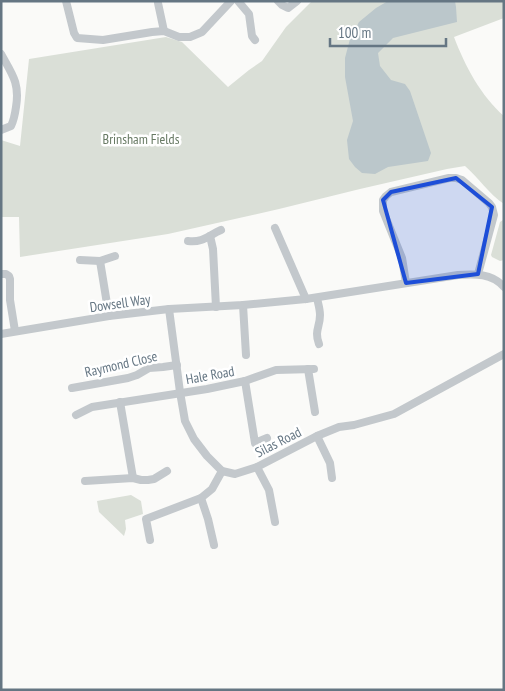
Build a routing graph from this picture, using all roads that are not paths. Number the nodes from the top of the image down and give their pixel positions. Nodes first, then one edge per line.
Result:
1 (66, 1) edge
2 (231, 1) edge
3 (238, 1) edge
4 (278, 1) edge
5 (297, 1) edge
6 (158, 3) dead end
7 (164, 31) junction
8 (255, 40) dead end
9 (1, 54) edge
10 (1, 130) edge
11 (275, 228) dead end
12 (221, 230) dead end
13 (210, 236) junction
14 (188, 241) dead end
15 (115, 256) dead end
16 (80, 260) dead end
17 (100, 261) junction
18 (1, 274) edge
19 (478, 274) junction
20 (503, 282) edge
21 (406, 283) junction
22 (316, 298) junction
23 (306, 299) junction
24 (243, 305) junction
25 (216, 307) junction
26 (169, 309) junction
27 (108, 316) junction
28 (15, 332) junction
29 (1, 334) edge
30 (319, 344) dead end
31 (504, 354) edge
32 (246, 355) dead end
33 (176, 365) junction
34 (245, 381) junction
35 (72, 388) dead end
36 (180, 392) junction
37 (120, 402) junction
38 (315, 412) dead end
39 (76, 415) dead end
40 (317, 436) junction
41 (267, 438) dead end
42 (256, 467) junction
43 (167, 471) dead end
44 (222, 471) junction
45 (133, 478) junction
46 (332, 478) dead end
47 (85, 481) dead end
48 (201, 498) junction
49 (276, 522) dead end
50 (150, 540) dead end
51 (214, 545) dead end

1 - 7 street
2 - 7 street
3 - 8 street
4 - 5 street
6 - 7 street
9 - 10 street
11 - 23 street
12 - 13 street
13 - 14 street
13 - 25 street
15 - 17 street
16 - 17 street
17 - 27 street
18 - 28 street
19 - 20 street, Dowsell Way
19 - 21 street, Dowsell Way
19 - 21 street
21 - 22 street, Dowsell Way
22 - 23 street, Dowsell Way
22 - 30 street
23 - 24 street, Dowsell Way
24 - 25 street, Dowsell Way
24 - 32 street
25 - 26 street, Dowsell Way
26 - 27 street, Dowsell Way
26 - 33 street
27 - 28 street, Dowsell Way
28 - 29 street, Dowsell Way
31 - 40 street, Silas Road
33 - 35 street, Raymond Close
33 - 36 street
34 - 36 street, Hale Road
34 - 38 street, Hale Road
34 - 41 street, Hale Road
36 - 37 street, Hale Road
36 - 44 street
37 - 39 street, Hale Road
37 - 45 street
40 - 42 street, Silas Road
40 - 46 street
42 - 44 street, Silas Road
42 - 49 street
43 - 45 street
44 - 48 street
45 - 47 street
48 - 50 street
48 - 51 street

